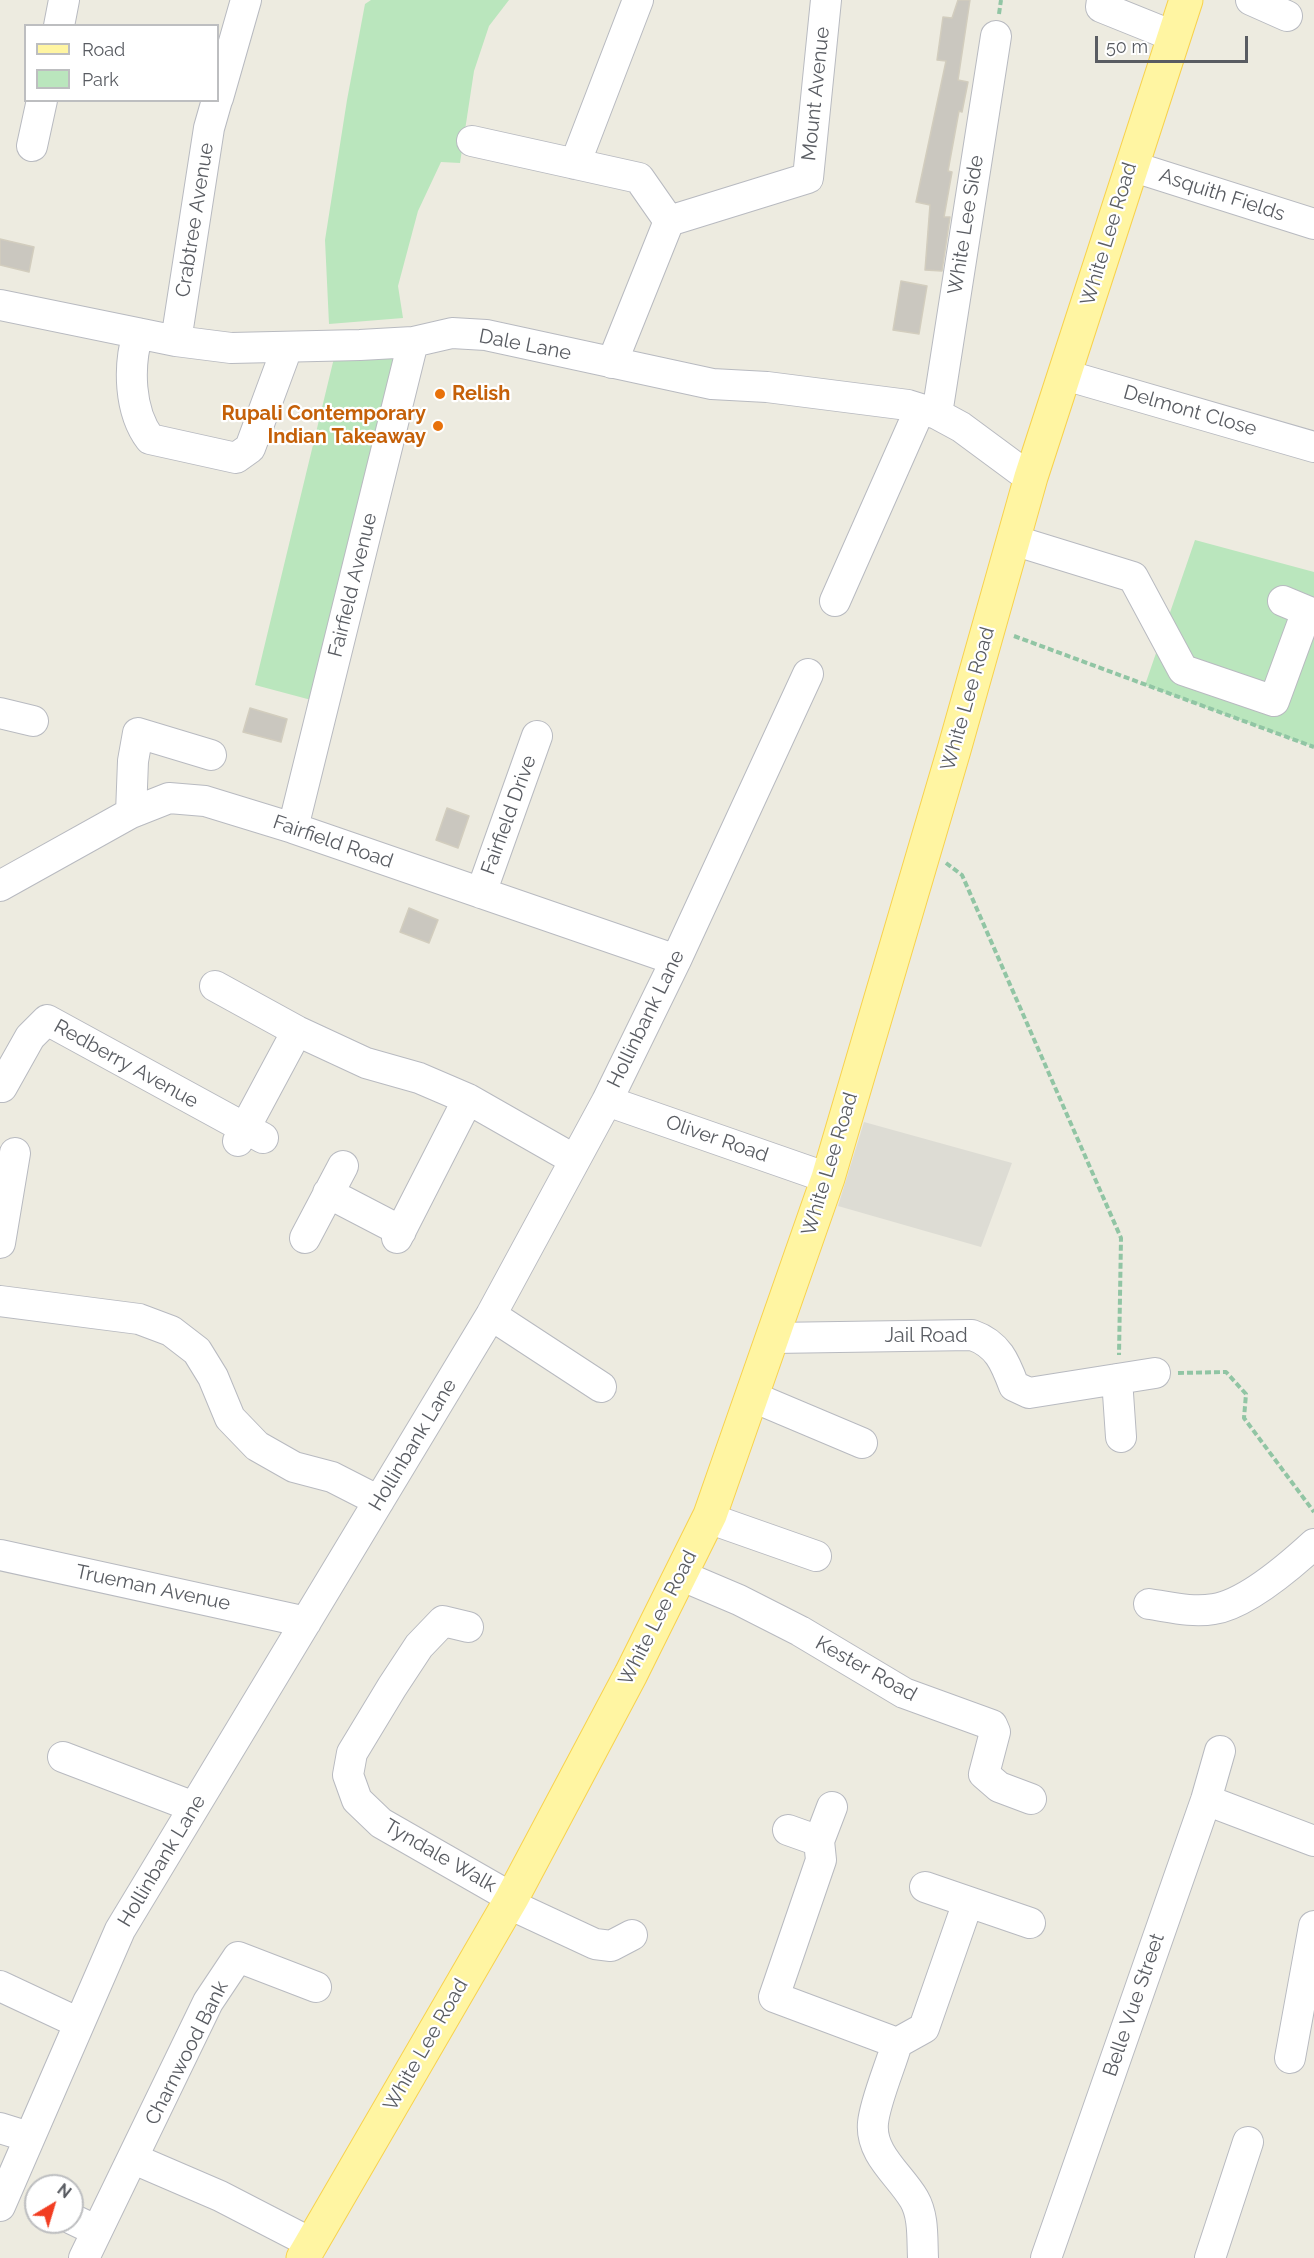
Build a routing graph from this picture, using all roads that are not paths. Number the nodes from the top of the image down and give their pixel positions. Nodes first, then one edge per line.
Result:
1 (64, 0) edge
2 (246, 0) edge
3 (638, 0) edge
4 (826, 0) edge
5 (1102, 0) edge
6 (1186, 0) edge
7 (1251, 0) edge
8 (1287, 16) dead end
9 (59, 24) edge
10 (996, 36) dead end
11 (1173, 36) junction
12 (219, 92) edge
13 (42, 102) edge
14 (216, 102) edge
15 (472, 141) dead end
16 (32, 146) dead end
17 (575, 164) junction
18 (1131, 166) junction
19 (669, 221) junction
20 (1314, 225) edge
21 (0, 305) edge
22 (138, 333) junction
23 (176, 341) junction
24 (413, 342) junction
25 (287, 348) junction
26 (612, 363) junction
27 (1065, 375) junction
28 (929, 412) junction
29 (1314, 447) edge
30 (1030, 478) junction
31 (1013, 540) junction
32 (836, 601) dead end
33 (1283, 601) dead end
34 (808, 674) dead end
35 (0, 714) edge
36 (33, 721) dead end
37 (537, 736) dead end
38 (211, 755) dead end
39 (131, 813) junction
40 (293, 828) junction
41 (0, 886) edge
42 (481, 893) junction
43 (675, 960) junction
44 (216, 986) dead end
45 (297, 1031) junction
46 (2, 1087) dead end
47 (468, 1099) junction
48 (607, 1101) junction
49 (15, 1153) dead end
50 (575, 1160) junction
51 (342, 1166) dead end
52 (828, 1178) junction
53 (328, 1193) junction
54 (305, 1238) dead end
55 (0, 1243) edge
56 (0, 1302) edge
57 (491, 1315) junction
58 (773, 1338) junction
59 (1118, 1371) junction
60 (1155, 1373) road end
61 (601, 1387) dead end
62 (753, 1397) junction
63 (1121, 1437) dead end
64 (862, 1443) dead end
65 (379, 1501) junction
66 (708, 1518) junction
67 (1314, 1544) edge
68 (0, 1555) edge
69 (816, 1556) dead end
70 (680, 1575) junction
71 (1149, 1604) dead end
72 (306, 1622) junction
73 (468, 1627) dead end
74 (1220, 1751) dead end
75 (63, 1757) dead end
76 (1030, 1799) dead end
77 (1206, 1800) junction
78 (194, 1807) junction
79 (832, 1807) dead end
80 (788, 1830) dead end
81 (819, 1841) junction
82 (1314, 1841) edge
83 (925, 1887) dead end
84 (510, 1901) junction
85 (968, 1902) junction
86 (1030, 1923) dead end
87 (1314, 1926) edge
88 (632, 1935) dead end
89 (0, 1986) edge
90 (316, 1987) dead end
91 (79, 2023) junction
92 (897, 2043) junction
93 (1290, 2058) dead end
94 (0, 2128) edge
95 (28, 2137) junction
96 (1248, 2142) dead end
97 (134, 2159) junction
98 (0, 2206) edge
99 (85, 2225) edge
100 (307, 2251) edge
101 (84, 2258) edge
102 (923, 2258) edge
103 (1046, 2258) edge
104 (1210, 2258) edge

1 - 9 street
2 - 12 street, Crabtree Avenue
3 - 17 street
4 - 19 street, Mount Avenue
5 - 11 street
6 - 11 main road, White Lee Road
7 - 8 street
10 - 28 street, White Lee Side
11 - 18 main road, White Lee Road
13 - 16 street
14 - 23 street, Crabtree Avenue
15 - 17 street
17 - 19 street
18 - 20 street, Asquith Fields
18 - 27 main road, White Lee Road
19 - 26 street
21 - 22 street, Dale Lane
22 - 23 street, Dale Lane
22 - 25 street
23 - 25 street, Dale Lane
24 - 25 street, Dale Lane
24 - 26 street, Dale Lane
24 - 40 street, Fairfield Avenue
26 - 28 street, Dale Lane
27 - 29 street, Delmont Close
27 - 30 main road, White Lee Road
28 - 30 street, Dale Lane
28 - 32 street, White Lee Side
30 - 31 main road, White Lee Road
31 - 33 street
31 - 52 main road, White Lee Road
34 - 43 street, Hollinbank Lane
35 - 36 street
37 - 42 street, Fairfield Drive
38 - 39 street
39 - 40 street, Fairfield Road
39 - 41 street, Fairfield Road
40 - 42 street, Fairfield Road
42 - 43 street, Fairfield Road
43 - 48 street, Hollinbank Lane
44 - 45 street
45 - 46 street, Redberry Avenue
45 - 47 street
47 - 50 street
47 - 53 street
48 - 50 street, Hollinbank Lane
48 - 52 street, Oliver Road
49 - 55 street
50 - 57 street, Hollinbank Lane
51 - 53 street
52 - 58 main road, White Lee Road
53 - 54 street
56 - 65 street
57 - 61 street
57 - 65 street, Hollinbank Lane
58 - 59 street, Jail Road
58 - 62 main road, White Lee Road
59 - 60 street, Jail Road
59 - 63 street
62 - 64 street
62 - 66 main road, White Lee Road
65 - 72 street, Hollinbank Lane
66 - 69 street
66 - 70 main road, White Lee Road
67 - 71 street
68 - 72 street, Trueman Avenue
70 - 76 street, Kester Road
70 - 84 main road, White Lee Road
72 - 78 street, Hollinbank Lane
73 - 84 street, Tyndale Walk
74 - 77 street, Belle Vue Street
75 - 78 street
77 - 82 street
77 - 103 street, Belle Vue Street
78 - 91 street, Hollinbank Lane
79 - 81 street
80 - 81 street
81 - 92 street
83 - 85 street
84 - 88 street, Tyndale Walk
84 - 100 main road, White Lee Road
85 - 86 street
85 - 92 street
87 - 93 street
89 - 91 street
90 - 97 street, Charnwood Bank
91 - 95 street, Hollinbank Lane
92 - 102 street
94 - 95 street
95 - 98 street, Hollinbank Lane
96 - 104 street
97 - 99 street, Charnwood Bank
97 - 100 street
99 - 101 street, Charnwood Bank

